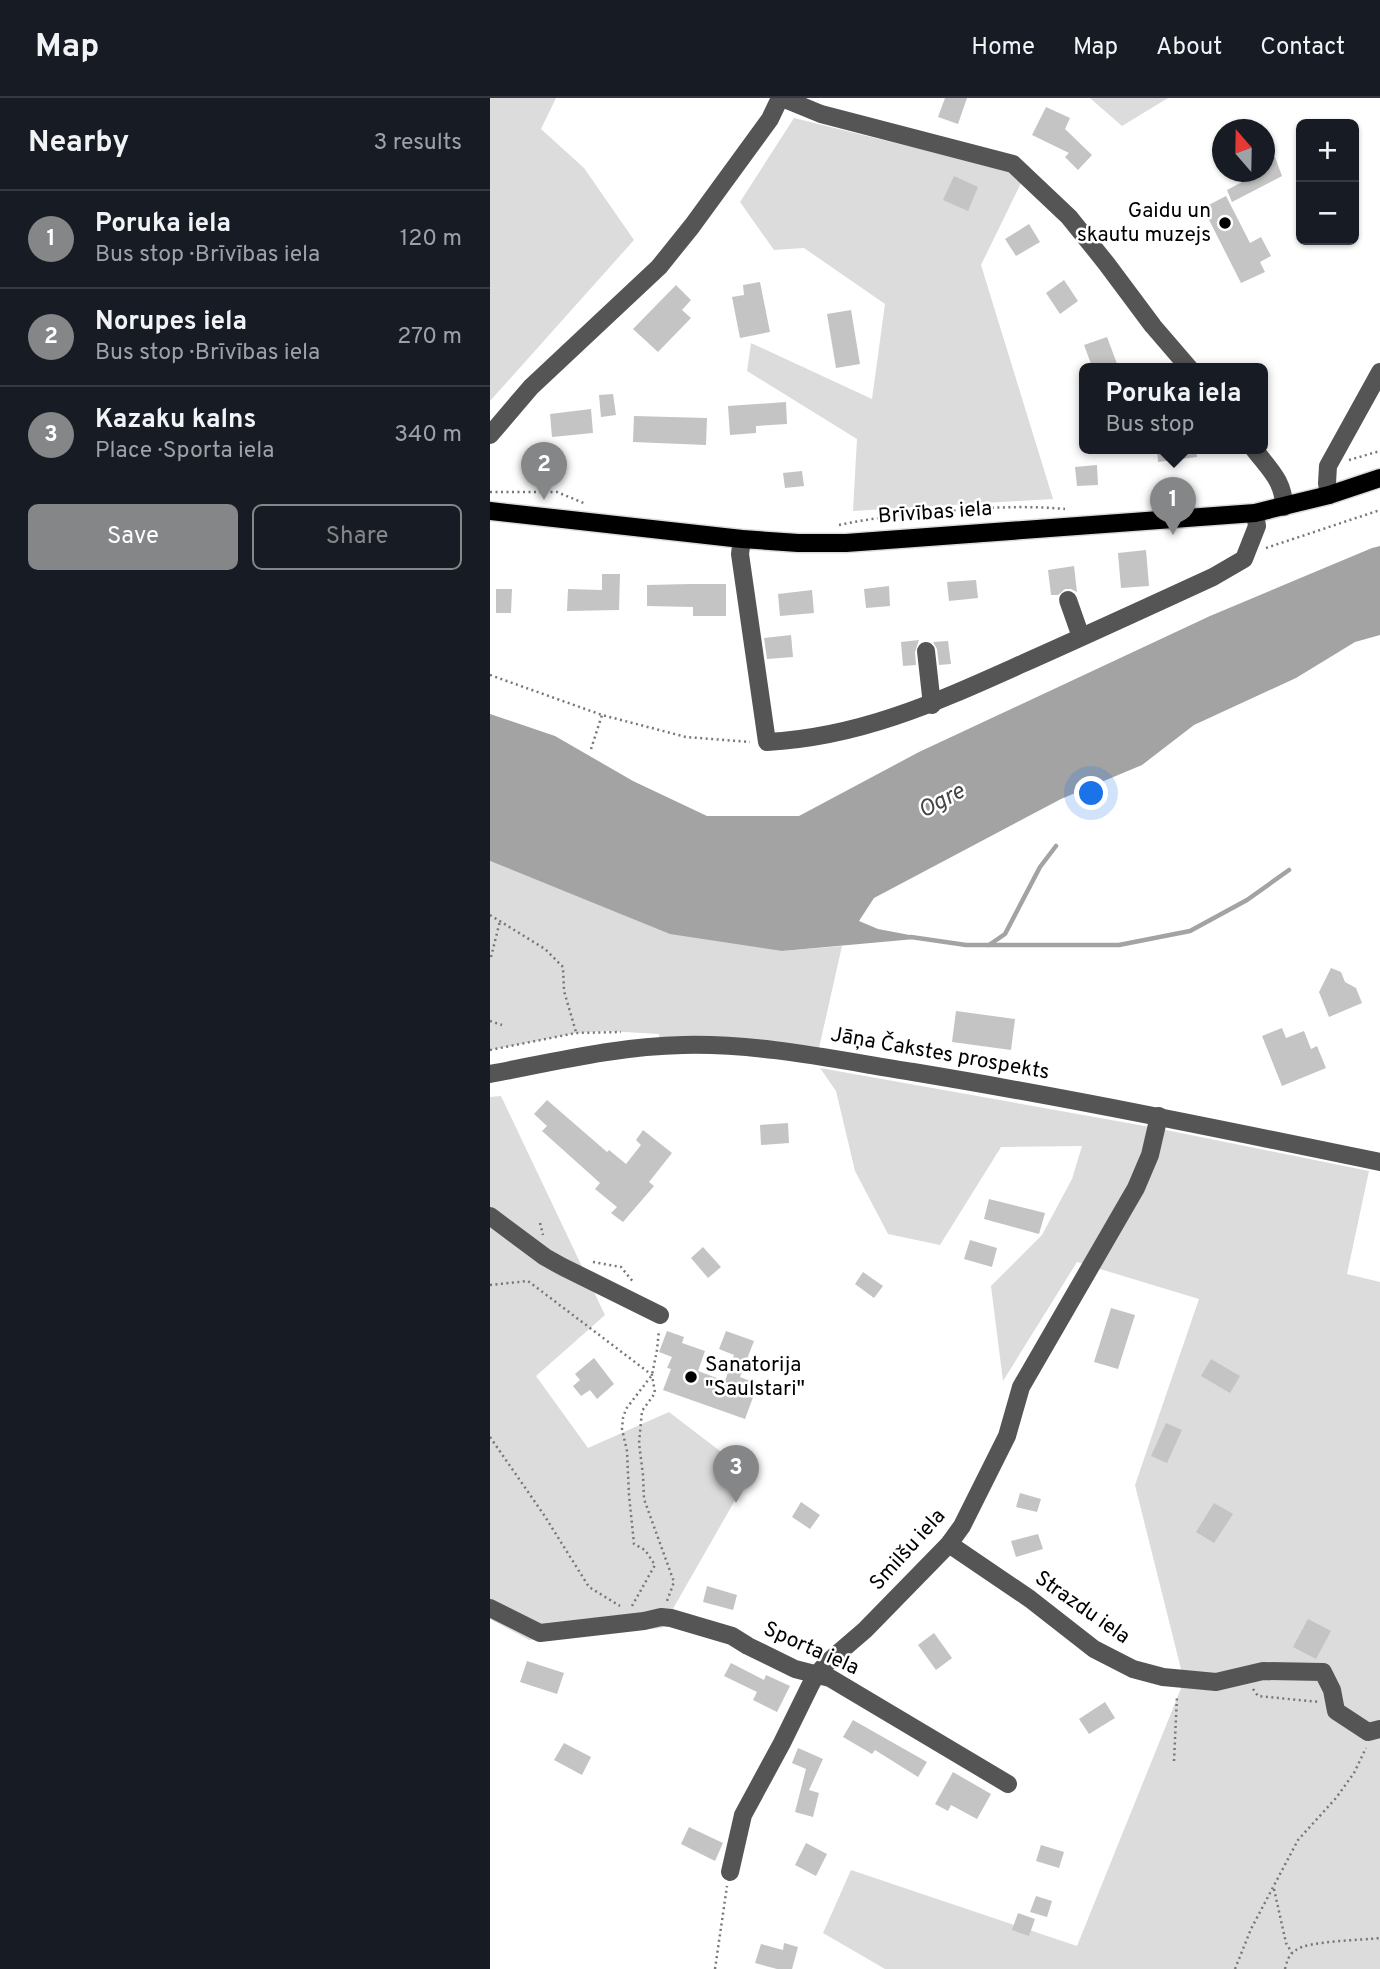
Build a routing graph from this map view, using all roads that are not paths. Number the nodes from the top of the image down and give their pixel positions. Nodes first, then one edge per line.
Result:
1 (781, 98) edge
2 (1185, 363) edge
3 (1380, 372) edge
4 (490, 435) edge
5 (1258, 454) edge
6 (1380, 478) edge
7 (1329, 495) junction
8 (1284, 507) junction
9 (490, 512) edge
10 (1255, 513) junction
11 (742, 539) junction
12 (1068, 600) dead end
13 (1081, 637) junction
14 (926, 651) dead end
15 (932, 705) junction
16 (490, 1074) edge
17 (1159, 1116) junction
18 (1380, 1162) edge
19 (490, 1216) edge
20 (660, 1315) road end
21 (949, 1544) junction
22 (490, 1608) edge
23 (816, 1675) junction
24 (1374, 1730) edge
25 (1007, 1784) dead end
26 (730, 1872) road end

1 - 2 street
1 - 4 street
3 - 7 street
5 - 8 street
6 - 7 main road, Brīvības iela
7 - 8 main road, Brīvības iela
8 - 10 main road, Brīvības iela
9 - 11 main road, Brīvības iela
10 - 11 main road, Brīvības iela
10 - 13 street
11 - 15 street
12 - 13 street
13 - 15 street
14 - 15 street
16 - 17 street, Jāņa Čakstes prospekts
17 - 18 street, Jāņa Čakstes prospekts
17 - 21 street, Smilšu iela
19 - 20 street
21 - 23 street, Smilšu iela
21 - 24 street, Strazdu iela
22 - 23 street, Sporta iela
23 - 25 street, Sporta iela
23 - 26 street, Smilšu iela

